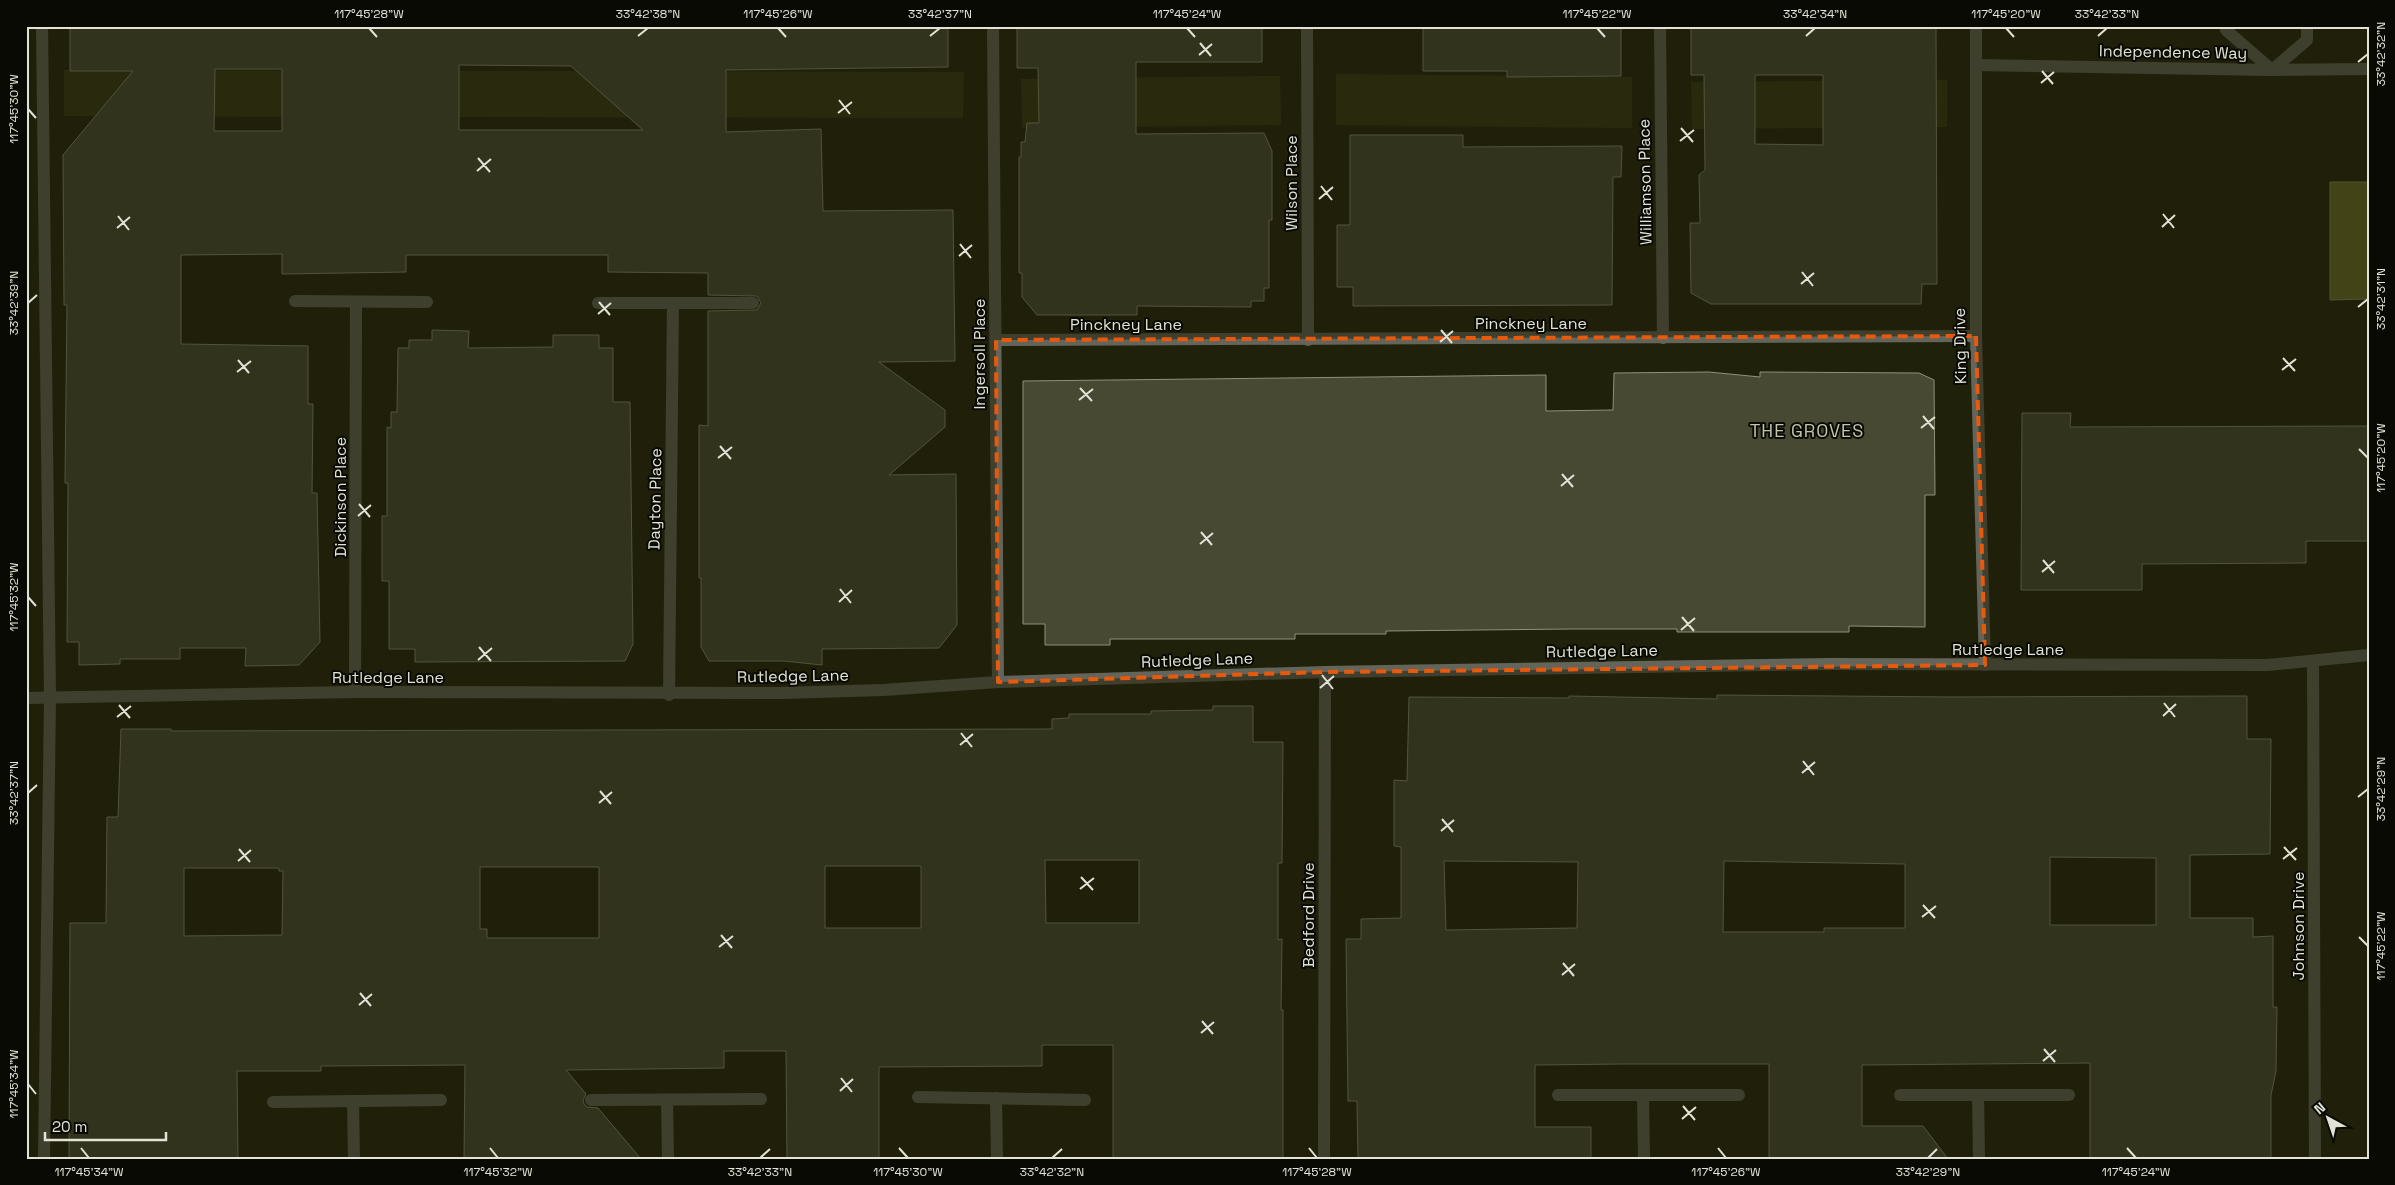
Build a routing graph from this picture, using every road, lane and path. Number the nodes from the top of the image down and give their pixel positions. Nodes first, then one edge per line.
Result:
1 (42, 26) edge
2 (993, 26) edge
3 (1307, 26) edge
4 (1660, 26) edge
5 (1976, 26) edge
6 (2226, 26) edge
7 (2307, 26) edge
8 (1976, 65) junction
9 (2369, 69) edge
10 (2272, 70) junction
11 (295, 301) dead end
12 (427, 302) dead end
13 (356, 303) junction
14 (598, 303) dead end
15 (673, 303) junction
16 (753, 303) dead end
17 (1976, 336) junction
18 (1663, 338) junction
19 (996, 340) junction
20 (1308, 340) junction
21 (2369, 655) edge
22 (2313, 662) junction
23 (1985, 665) junction
24 (1325, 672) junction
25 (998, 682) junction
26 (355, 692) junction
27 (669, 694) junction
28 (26, 698) edge
29 (50, 698) junction
30 (1558, 1095) dead end
31 (1739, 1095) dead end
32 (1900, 1095) dead end
33 (1978, 1095) junction
34 (2068, 1095) dead end
35 (1643, 1096) junction
36 (918, 1097) dead end
37 (996, 1098) junction
38 (761, 1099) dead end
39 (440, 1100) dead end
40 (591, 1100) dead end
41 (667, 1100) junction
42 (1085, 1100) dead end
43 (353, 1101) junction
44 (273, 1102) dead end
45 (44, 1159) edge
46 (354, 1159) edge
47 (668, 1159) edge
48 (996, 1159) edge
49 (1324, 1159) edge
50 (1644, 1159) edge
51 (1979, 1159) edge
52 (2316, 1159) edge

1 - 29 street
2 - 19 street, Ingersoll Place
3 - 20 street, Wilson Place
4 - 18 street, Williamson Place
5 - 8 street, King Drive
6 - 10 street
7 - 10 street
8 - 10 street, Independence Way
8 - 17 street, King Drive
9 - 10 street, Independence Way
11 - 13 street
12 - 13 street
13 - 26 street, Dickinson Place
14 - 15 street
15 - 16 street
15 - 27 street, Dayton Place
17 - 18 street, Pinckney Lane
17 - 23 street, King Drive
18 - 20 street, Pinckney Lane
19 - 20 street, Pinckney Lane
19 - 25 street, Ingersoll Place
21 - 22 street, Rutledge Lane
22 - 23 street, Rutledge Lane
22 - 52 street, Johnson Drive
23 - 24 street, Rutledge Lane
24 - 25 street, Rutledge Lane
24 - 49 street, Bedford Drive
25 - 27 street, Rutledge Lane
26 - 27 street, Rutledge Lane
26 - 29 street, Rutledge Lane
28 - 29 street, Rutledge Lane
29 - 45 street
30 - 35 street
31 - 35 street
32 - 33 street
33 - 34 street
33 - 51 street
35 - 50 street
36 - 37 street
37 - 42 street
37 - 48 street
38 - 41 street
39 - 43 street
40 - 41 street
41 - 47 street
43 - 44 street
43 - 46 street

